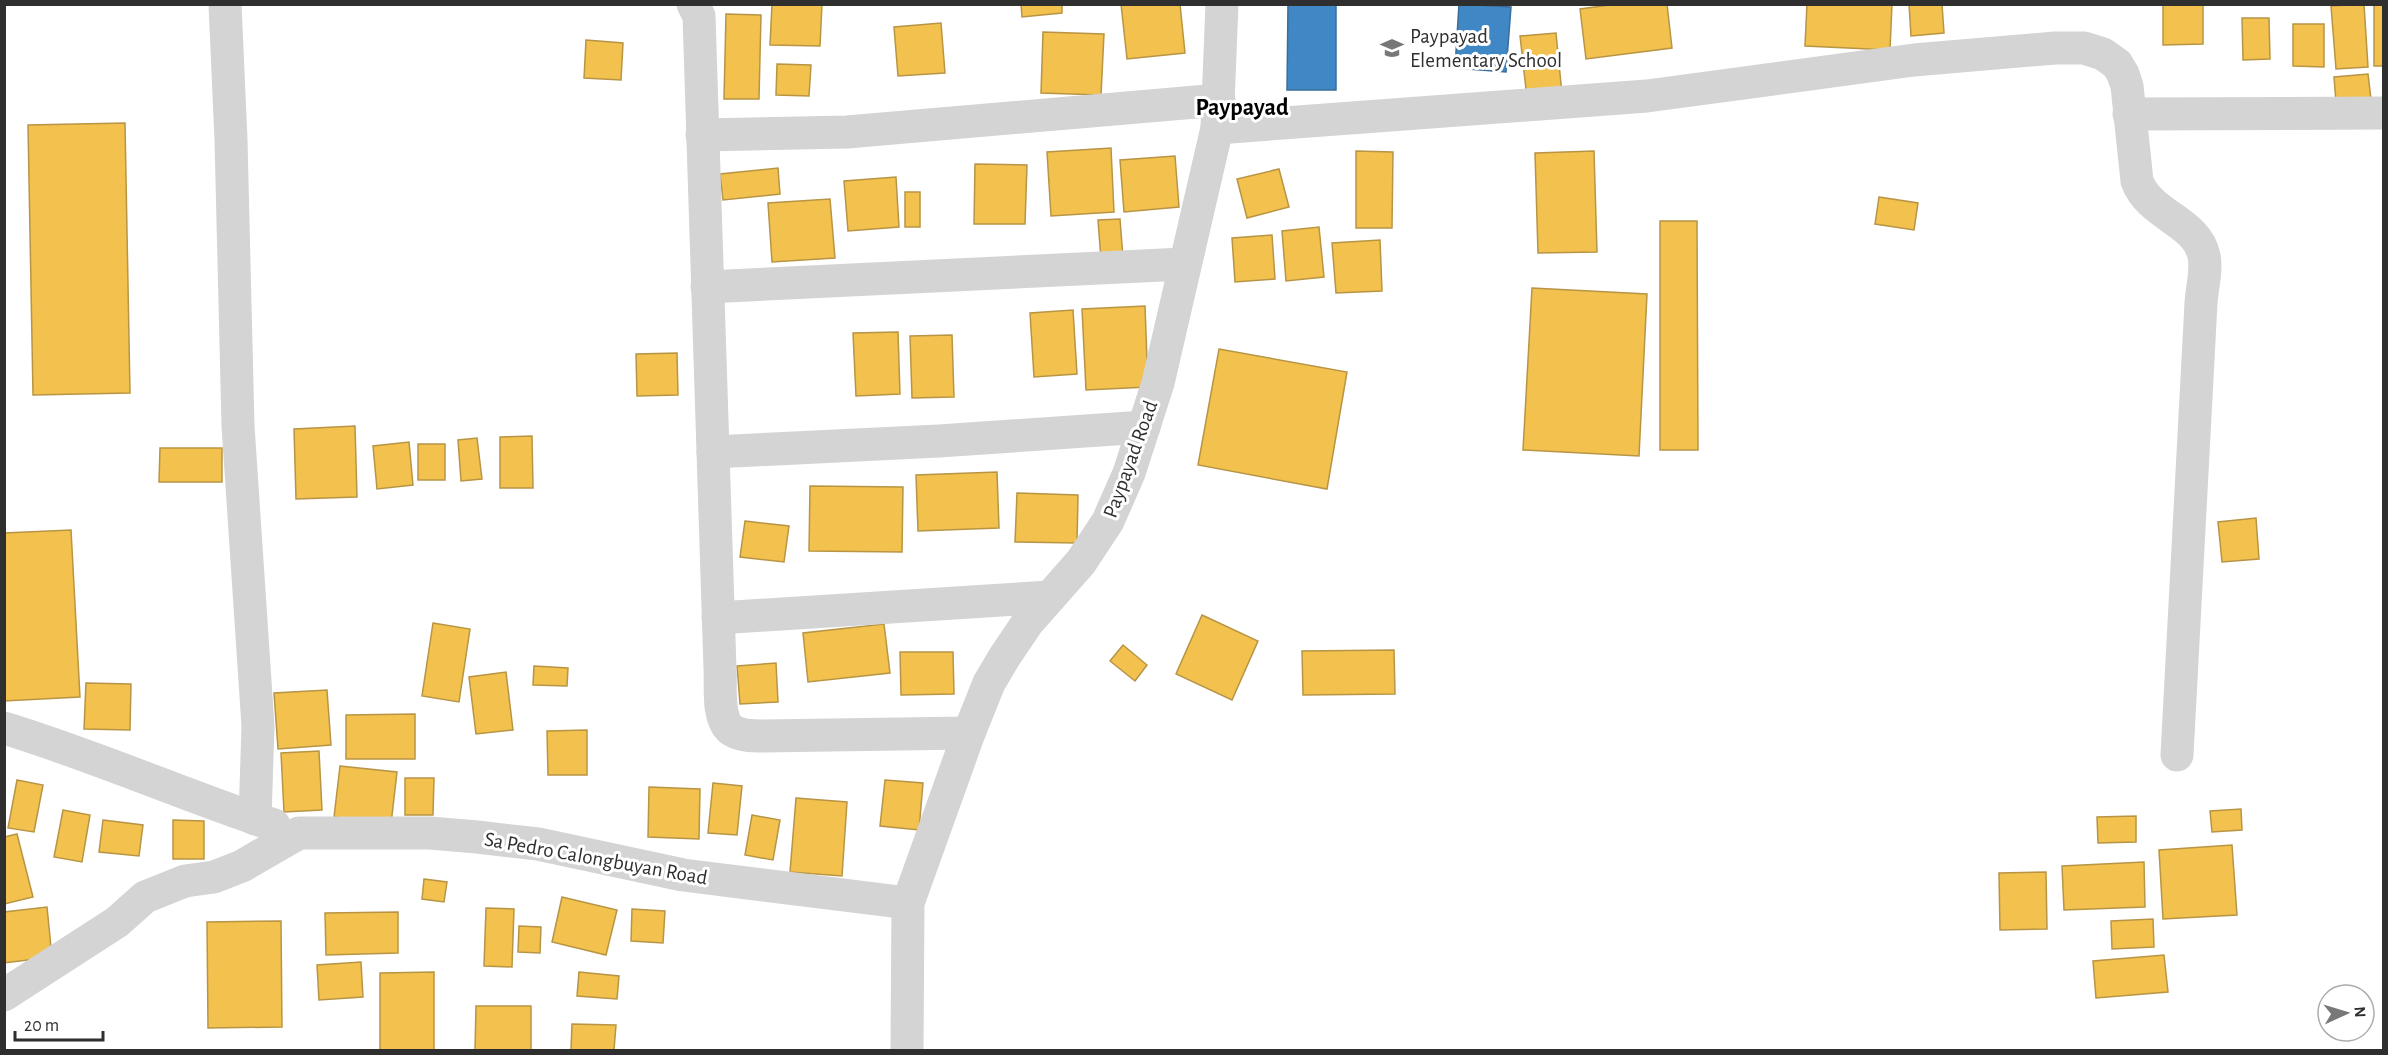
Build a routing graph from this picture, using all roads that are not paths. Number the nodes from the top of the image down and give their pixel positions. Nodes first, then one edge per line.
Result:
1 (225, 4) edge
2 (693, 4) edge
3 (1222, 4) edge
4 (2384, 112) edge
5 (1218, 114) junction
6 (2129, 114) junction
7 (702, 135) junction
8 (1184, 264) junction
9 (707, 287) junction
10 (1144, 427) junction
11 (713, 452) junction
12 (1050, 597) junction
13 (718, 618) junction
14 (4, 728) edge
15 (969, 734) junction
16 (2177, 755) dead end
17 (255, 819) junction
18 (299, 833) junction
19 (908, 903) junction
20 (4, 994) edge
21 (907, 1050) edge

1 - 17 street
2 - 7 street
3 - 5 street, Paypayad Road
4 - 6 street
5 - 6 street
5 - 7 street
5 - 8 street, Paypayad Road
6 - 16 street
7 - 9 street
8 - 9 street
8 - 10 street, Paypayad Road
9 - 11 street
10 - 11 street
10 - 12 street, Paypayad Road
11 - 13 street
12 - 13 street
12 - 15 street, Paypayad Road
13 - 15 street
14 - 17 street
15 - 19 street, Paypayad Road
17 - 18 street
18 - 19 street, Sa Pedro Calongbuyan Road
18 - 20 street, Sa Pedro Calongbuyan Road
19 - 21 street, Paypayad Road

